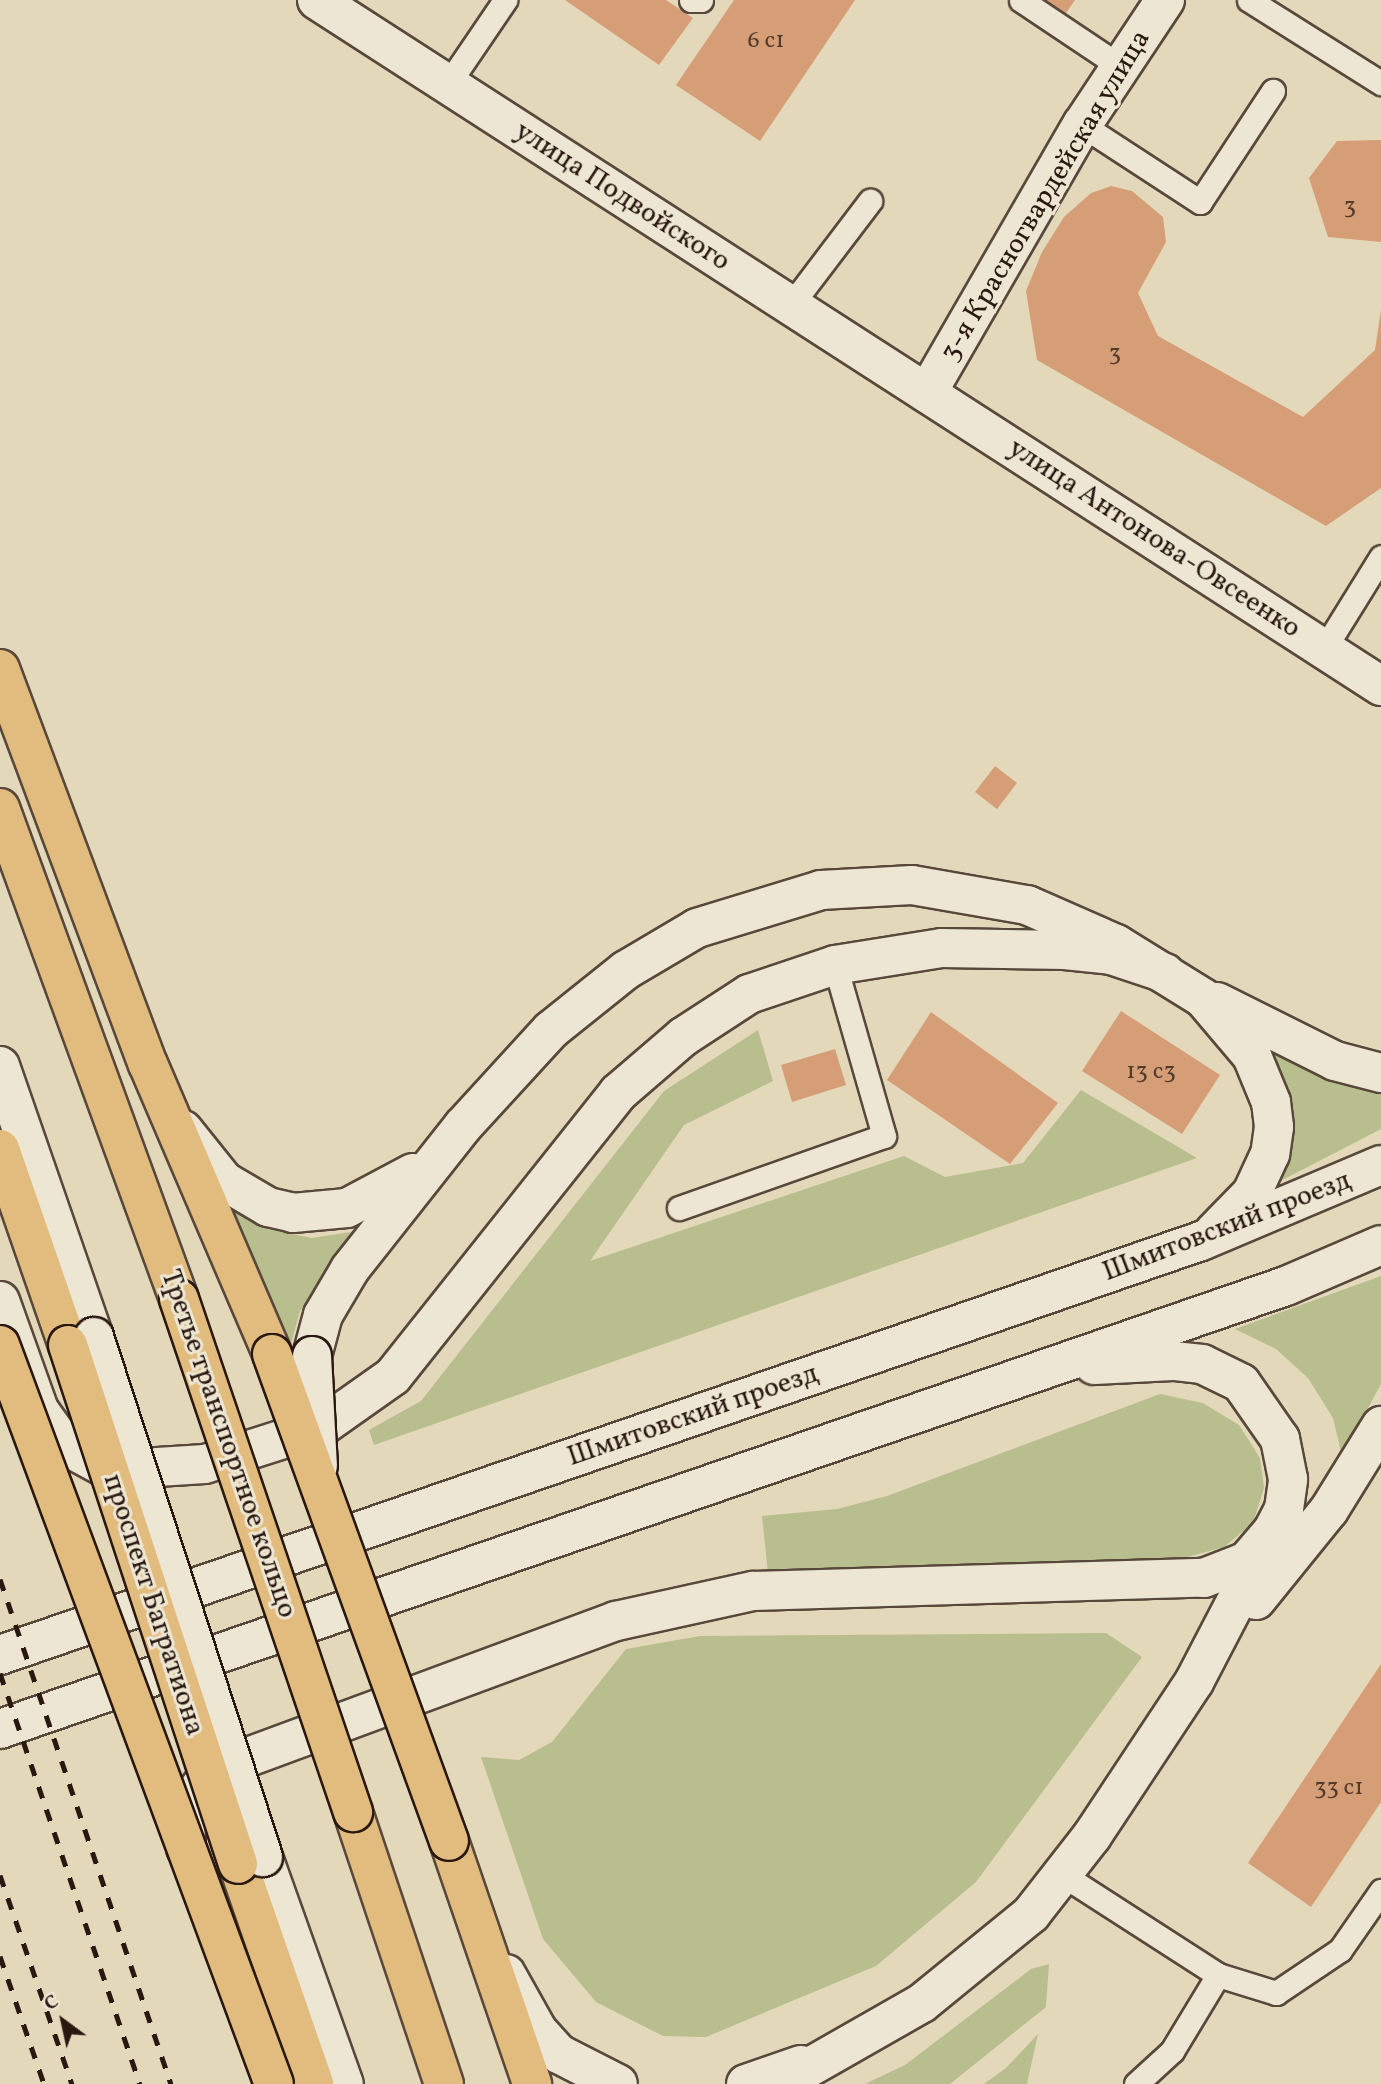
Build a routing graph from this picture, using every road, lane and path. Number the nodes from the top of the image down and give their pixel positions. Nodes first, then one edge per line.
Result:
1 (317, 0) edge
2 (505, 0) edge
3 (691, 0) edge
4 (701, 0) edge
5 (1021, 0) edge
6 (1165, 0) edge
7 (1249, 0) edge
8 (1121, 67) junction
9 (1381, 83) edge
10 (448, 84) junction
11 (1273, 91) dead end
12 (1083, 125) junction
13 (870, 201) dead end
14 (791, 305) junction
15 (927, 393) junction
16 (1381, 557) edge
17 (1324, 649) junction
18 (0, 669) edge
19 (1381, 686) edge
20 (0, 808) edge
21 (835, 965) junction
22 (1177, 981) junction
23 (148, 1064) junction
24 (0, 1066) edge
25 (1381, 1073) edge
26 (463, 1126) junction
27 (0, 1149) edge
28 (1381, 1165) edge
29 (679, 1208) dead end
30 (1201, 1241) junction
31 (1381, 1245) edge
32 (0, 1301) edge
33 (81, 1341) junction
34 (0, 1345) edge
35 (1050, 1367) junction
36 (1381, 1426) edge
37 (319, 1479) junction
38 (1276, 1527) junction
39 (0, 1655) edge
40 (1200, 1670) junction
41 (0, 1730) edge
42 (449, 1840) junction
43 (250, 1860) junction
44 (1063, 1875) junction
45 (1377, 1908) edge
46 (1218, 1975) junction
47 (854, 2042) junction
48 (262, 2084) edge
49 (274, 2084) edge
50 (314, 2084) edge
51 (344, 2084) edge
52 (444, 2084) edge
53 (532, 2084) edge
54 (618, 2084) edge
55 (746, 2084) edge
56 (780, 2084) edge
57 (1136, 2084) edge

1 - 10 main road, улица Подвойского
2 - 10 lane
3 - 4 lane
5 - 8 lane
6 - 8 main road, 3-я Красногвардейская улица
7 - 9 lane
8 - 12 main road, 3-я Красногвардейская улица
10 - 14 main road, улица Подвойского
11 - 12 lane
12 - 15 main road, 3-я Красногвардейская улица
13 - 14 lane
14 - 15 main road, улица Подвойского
15 - 17 main road, улица Антонова-Овсеенко
16 - 17 lane
17 - 19 main road, улица Антонова-Овсеенко
18 - 23 main road
20 - 52 main road, Третье транспортное кольцо, bridge
21 - 22 main road
21 - 29 lane
21 - 32 main road
22 - 25 main road
22 - 26 main road
22 - 30 main road
23 - 26 main road
23 - 37 main road, bridge
24 - 33 main road
26 - 37 main road, bridge
27 - 33 main road, проспект Багратиона
28 - 30 main road, Шмитовский проезд
30 - 39 main road, Шмитовский проезд
31 - 35 main road
33 - 43 main road, проспект Багратиона, bridge
34 - 49 main road, bridge
35 - 38 main road
35 - 41 main road
36 - 40 main road
37 - 42 main road, bridge
38 - 40 main road
38 - 48 main road
40 - 44 main road
42 - 53 main road
42 - 54 main road
43 - 50 main road, проспект Багратиона
43 - 51 main road
44 - 46 lane
44 - 47 main road
45 - 46 lane
46 - 57 lane
47 - 55 main road
47 - 56 main road

